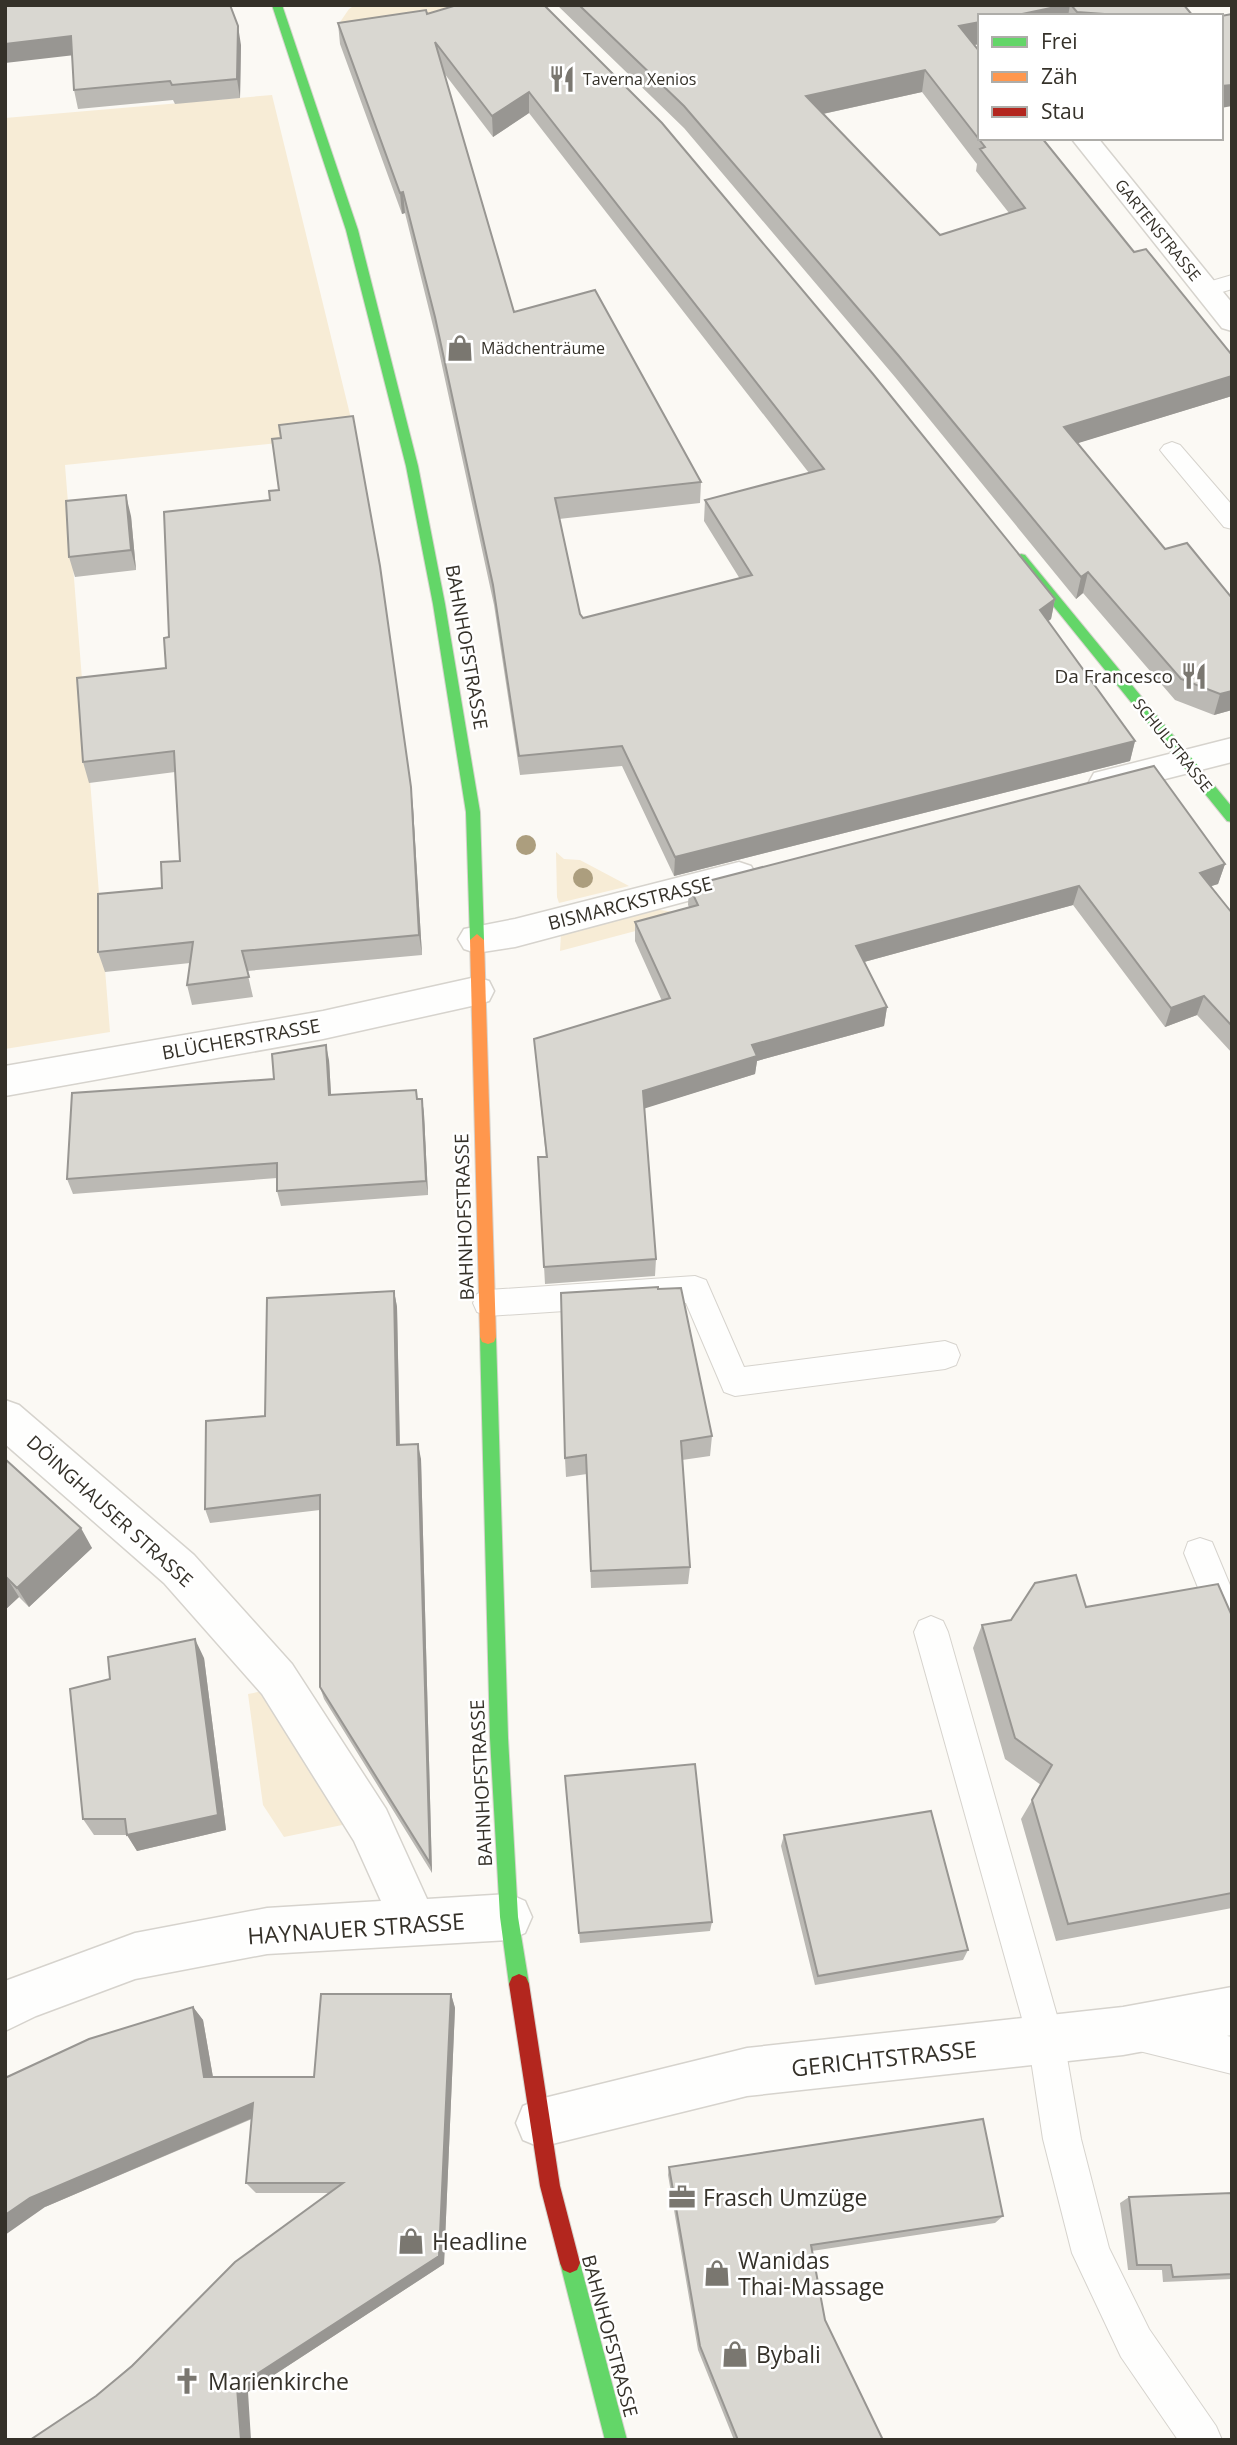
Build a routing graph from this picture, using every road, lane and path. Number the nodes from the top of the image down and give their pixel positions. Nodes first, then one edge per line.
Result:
1 (277, 5) edge
2 (1086, 140) edge
3 (1232, 282) edge
4 (1206, 290) junction
5 (1232, 322) edge
6 (1172, 450) dead end
7 (1232, 521) edge
8 (1013, 547) edge
9 (1232, 750) edge
10 (1186, 762) junction
11 (1079, 789) edge
12 (1232, 817) edge
13 (770, 867) edge
14 (476, 939) junction
15 (476, 991) junction
16 (5, 1081) edge
17 (488, 1303) junction
18 (945, 1355) dead end
19 (5, 1418) edge
20 (1200, 1553) dead end
21 (1232, 1631) edge
22 (931, 1632) dead end
23 (509, 1917) junction
24 (415, 1924) junction
25 (5, 2007) edge
26 (1232, 2011) edge
27 (1123, 2031) junction
28 (1046, 2040) junction
29 (1232, 2056) edge
30 (540, 2123) junction
31 (616, 2440) edge
32 (1202, 2440) edge

1 - 14 main road, BAHNHOFSTRASSE
2 - 4 street, GARTENSTRASSE
3 - 4 lane
4 - 5 street, GARTENSTRASSE
6 - 7 lane
8 - 10 main road, SCHULSTRASSE
9 - 10 street
10 - 11 street
10 - 12 main road, SCHULSTRASSE
13 - 14 street, BISMARCKSTRASSE
14 - 15 main road, BAHNHOFSTRASSE
15 - 16 street, BLÜCHERSTRASSE
15 - 17 main road, BAHNHOFSTRASSE
17 - 18 lane
17 - 23 main road, BAHNHOFSTRASSE
19 - 24 street, DÖINGHAUSER STRASSE
20 - 21 lane
22 - 28 lane
23 - 24 street, HAYNAUER STRASSE
23 - 30 main road, BAHNHOFSTRASSE
24 - 25 street, HAYNAUER STRASSE
26 - 27 street, GERICHTSTRASSE
27 - 28 street, GERICHTSTRASSE
27 - 29 lane
28 - 30 street, GERICHTSTRASSE
28 - 32 lane
30 - 31 main road, BAHNHOFSTRASSE

